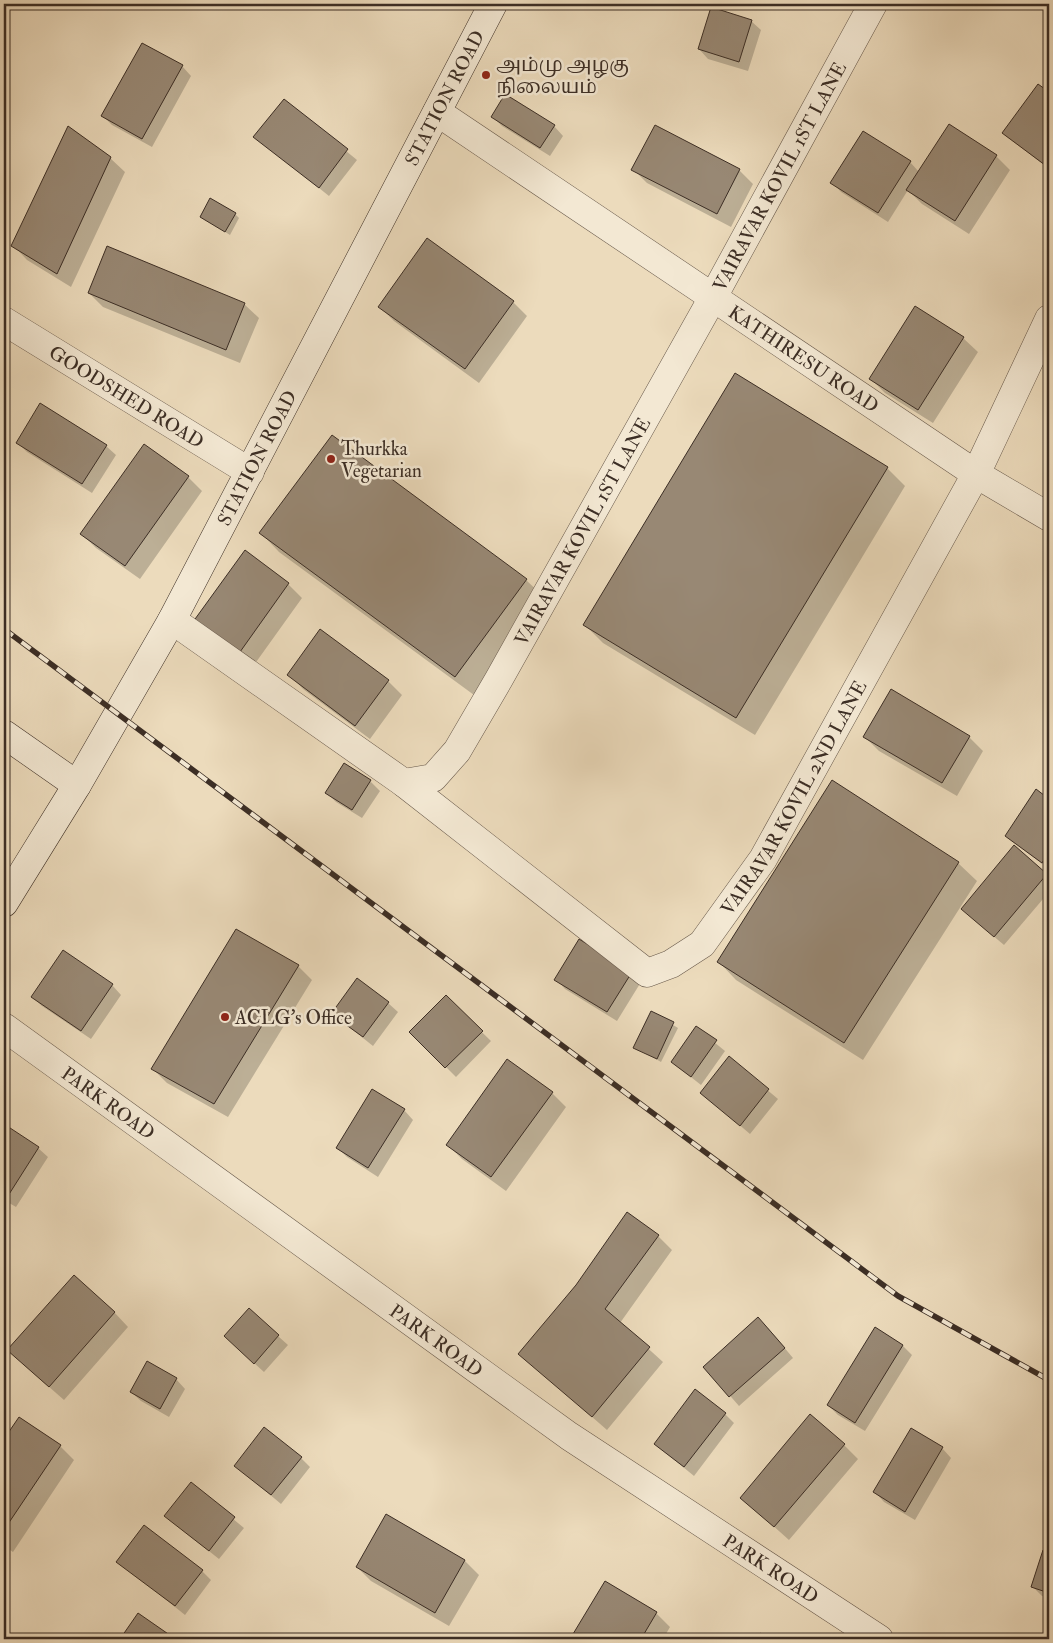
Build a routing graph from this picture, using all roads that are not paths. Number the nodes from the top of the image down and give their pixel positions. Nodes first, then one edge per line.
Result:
1 (493, 4) edge
2 (873, 4) edge
3 (438, 112) junction
4 (712, 298) junction
5 (1049, 319) edge
6 (4, 321) edge
7 (250, 472) junction
8 (976, 474) junction
9 (1049, 517) edge
10 (172, 620) junction
11 (4, 734) edge
12 (404, 783) junction
13 (77, 785) junction
14 (4, 903) edge
15 (4, 1027) edge
16 (879, 1639) edge

1 - 3 street, STATION ROAD
2 - 4 street, VAIRAVAR KOVIL 1ST LANE
3 - 4 street, KATHIRESU ROAD
3 - 7 street, STATION ROAD
4 - 8 street, KATHIRESU ROAD
4 - 12 street, VAIRAVAR KOVIL 1ST LANE
5 - 8 street, VAIRAVAR KOVIL 2ND LANE
6 - 7 street, GOODSHED ROAD
7 - 10 street, STATION ROAD
8 - 9 street, KATHIRESU ROAD
8 - 12 street, VAIRAVAR KOVIL 2ND LANE
10 - 12 street
10 - 13 street, STATION ROAD
11 - 13 street
13 - 14 street, STATION ROAD
15 - 16 street, PARK ROAD

